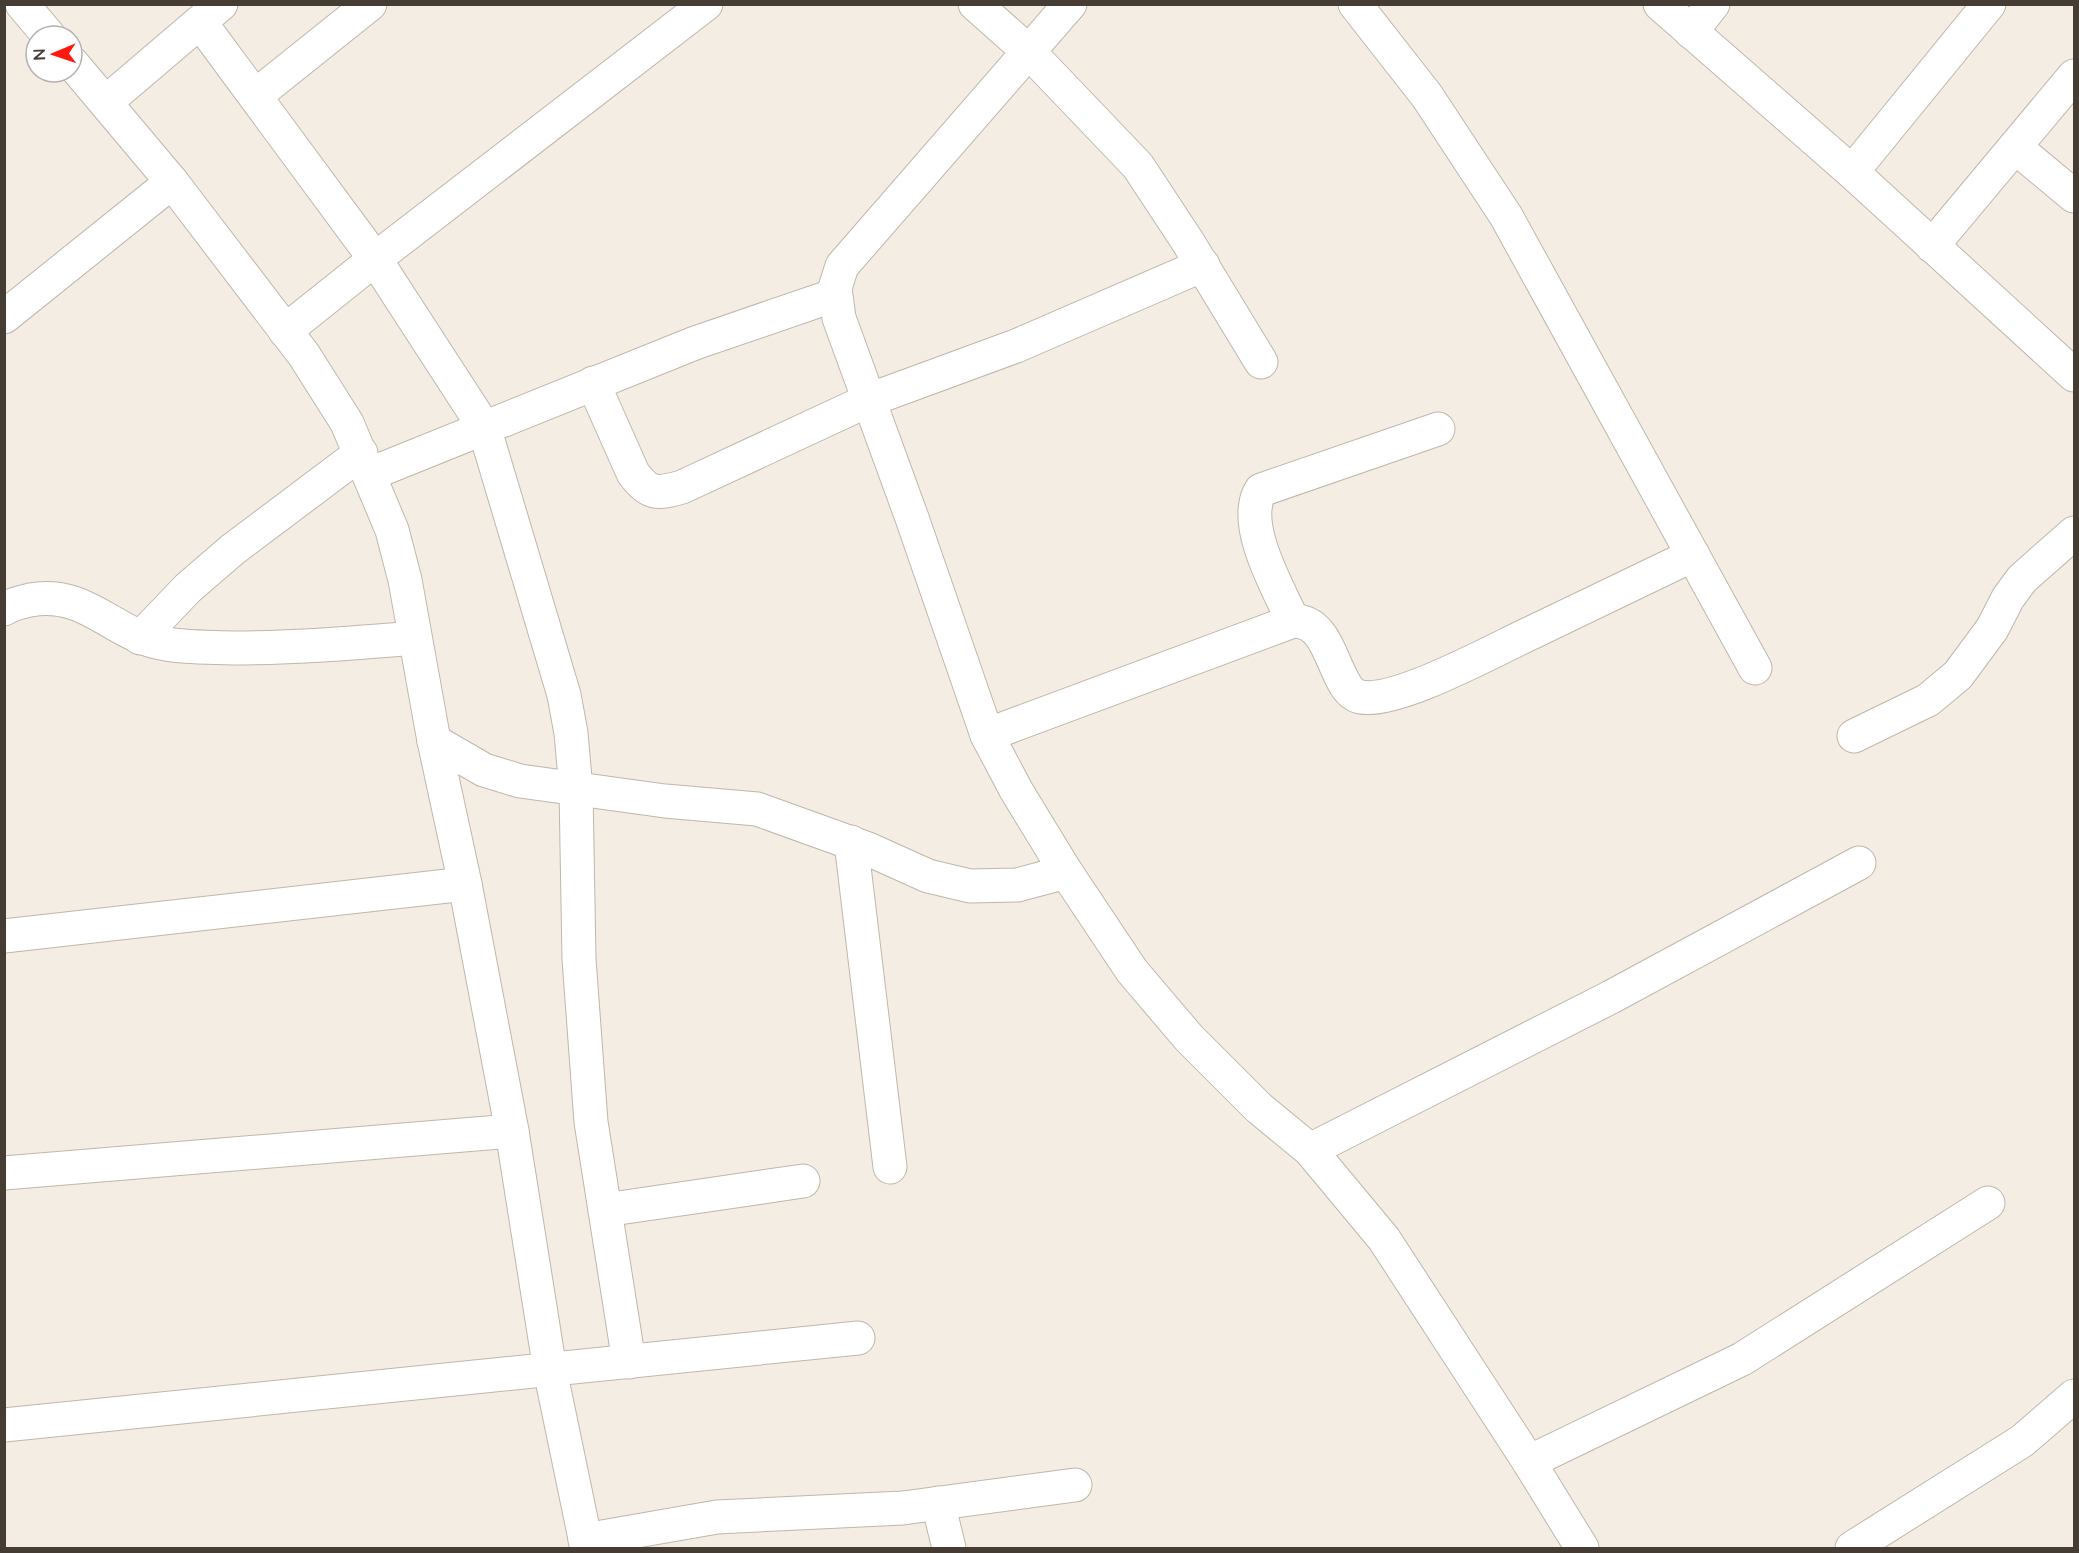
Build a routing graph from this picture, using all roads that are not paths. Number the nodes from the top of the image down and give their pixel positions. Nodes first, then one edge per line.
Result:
1 (370, 4) edge
2 (706, 4) edge
3 (975, 4) edge
4 (1070, 4) edge
5 (1355, 4) edge
6 (1660, 4) edge
7 (1713, 4) edge
8 (1989, 4) edge
9 (19, 9) edge
10 (211, 13) edge
11 (36, 24) edge
12 (1691, 32) junction
13 (1029, 52) junction
14 (2074, 76) edge
15 (84, 77) edge
16 (255, 96) junction
17 (106, 102) junction
18 (2015, 147) junction
19 (1852, 172) junction
20 (172, 182) junction
21 (2074, 196) edge
22 (1932, 246) junction
23 (375, 259) junction
24 (1203, 265) junction
25 (835, 295) junction
26 (4, 317) edge
27 (285, 331) junction
28 (1261, 362) dead end
29 (2074, 375) edge
30 (593, 383) junction
31 (869, 400) junction
32 (484, 427) junction
33 (1437, 429) dead end
34 (366, 463) junction
35 (2074, 532) edge
36 (1693, 555) junction
37 (4, 609) edge
38 (1293, 621) junction
39 (140, 638) junction
40 (415, 638) junction
41 (1755, 668) dead end
42 (987, 735) junction
43 (1854, 736) dead end
44 (434, 741) junction
45 (576, 790) junction
46 (851, 842) junction
47 (1859, 863) dead end
48 (1066, 872) junction
49 (465, 884) junction
50 (4, 936) edge
51 (512, 1131) junction
52 (1310, 1150) junction
53 (890, 1167) dead end
54 (4, 1173) edge
55 (803, 1181) dead end
56 (1988, 1203) dead end
57 (606, 1210) junction
58 (858, 1338) dead end
59 (629, 1362) junction
60 (550, 1370) junction
61 (2074, 1396) edge
62 (4, 1425) edge
63 (1529, 1462) junction
64 (1075, 1485) dead end
65 (938, 1503) junction
66 (586, 1544) edge
67 (949, 1548) edge
68 (1582, 1548) edge
69 (1852, 1548) edge

1 - 16 street
2 - 23 street
3 - 13 street
4 - 13 street
5 - 36 street
6 - 12 street
7 - 12 street
8 - 19 street
9 - 11 street
10 - 16 street
10 - 17 street
12 - 19 street
13 - 24 street
13 - 25 street
14 - 18 street
15 - 17 street
16 - 23 street
17 - 20 street
18 - 21 street
18 - 22 street
19 - 22 street
20 - 26 street
20 - 27 street
22 - 29 street
23 - 27 street
23 - 32 street
24 - 28 street
24 - 31 street
25 - 30 street
25 - 31 street
27 - 34 street
30 - 31 street
30 - 32 street
31 - 42 street
32 - 34 street
32 - 45 street
33 - 38 street
34 - 39 street
34 - 40 street
35 - 43 street
36 - 38 street
36 - 41 street
37 - 39 street
38 - 42 street
39 - 40 street
40 - 44 street
42 - 48 street
44 - 45 street
44 - 49 street
45 - 46 street
45 - 57 street
46 - 48 street
46 - 53 street
47 - 52 street
48 - 52 street
49 - 50 street
49 - 51 street
51 - 54 street
51 - 60 street
52 - 63 street
55 - 57 street
56 - 63 street
57 - 59 street
58 - 59 street
59 - 60 street
60 - 62 street
60 - 66 street
61 - 69 street
63 - 68 street
64 - 65 street
65 - 66 street
65 - 67 street

